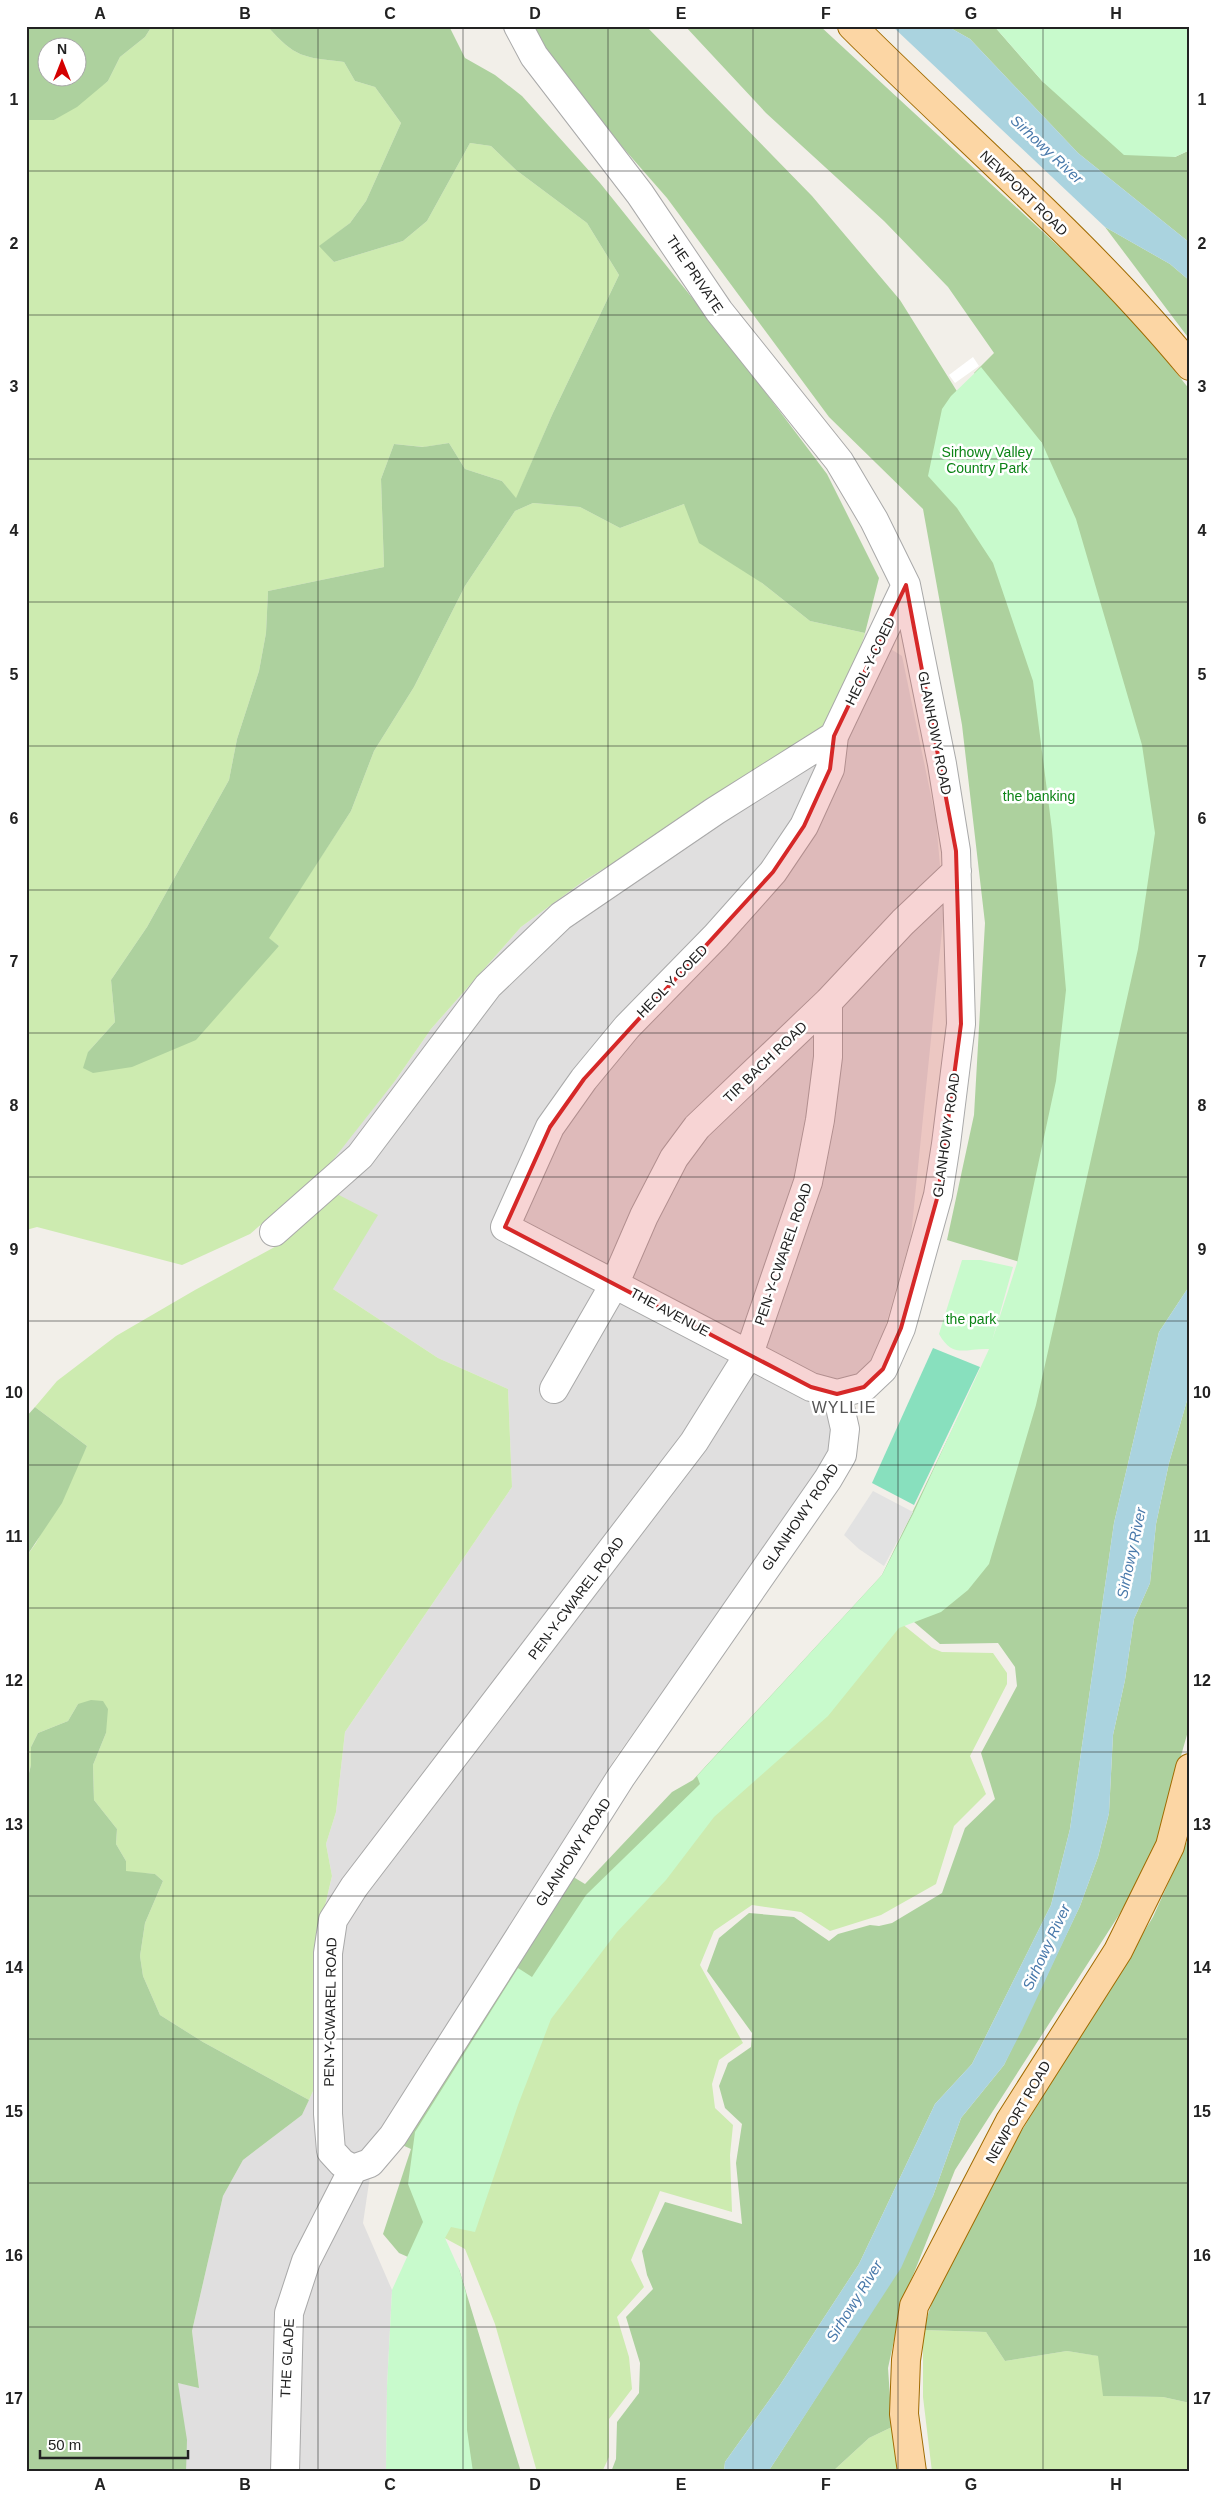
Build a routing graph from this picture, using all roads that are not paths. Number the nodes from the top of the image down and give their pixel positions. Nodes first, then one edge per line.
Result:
1 (518, 26) edge
2 (852, 26) edge
3 (1190, 366) edge
4 (874, 520) joint
5 (906, 585) junction
6 (834, 736) junction
7 (957, 871) junction
8 (828, 1002) junction
9 (505, 1227) joint
10 (274, 1232) dead end
11 (615, 1283) junction
12 (749, 1354) junction
13 (554, 1389) dead end
14 (836, 1394) junction
15 (1190, 1768) edge
16 (353, 2169) junction
17 (285, 2472) edge
18 (912, 2472) edge

1 - 4 street, THE PRIVATE
2 - 3 main road, NEWPORT ROAD
4 - 5 street, GLANHOWY ROAD
5 - 6 street, HEOL-Y-COED
5 - 7 street, GLANHOWY ROAD
6 - 9 street, HEOL Y COED
6 - 10 street
7 - 8 street, TIR BACH ROAD
7 - 14 street, GLANHOWY ROAD
8 - 11 street, TIR BACH ROAD
8 - 12 street, PEN-Y-CWAREL ROAD
9 - 11 street, THE AVENUE
11 - 12 street, THE AVENUE
11 - 13 street, TIR BACH ROAD
12 - 14 street, THE AVENUE
12 - 16 street, PEN-Y-CWAREL ROAD
14 - 16 street, GLANHOWY ROAD
15 - 18 main road, NEWPORT ROAD
16 - 17 street, THE GLADE

